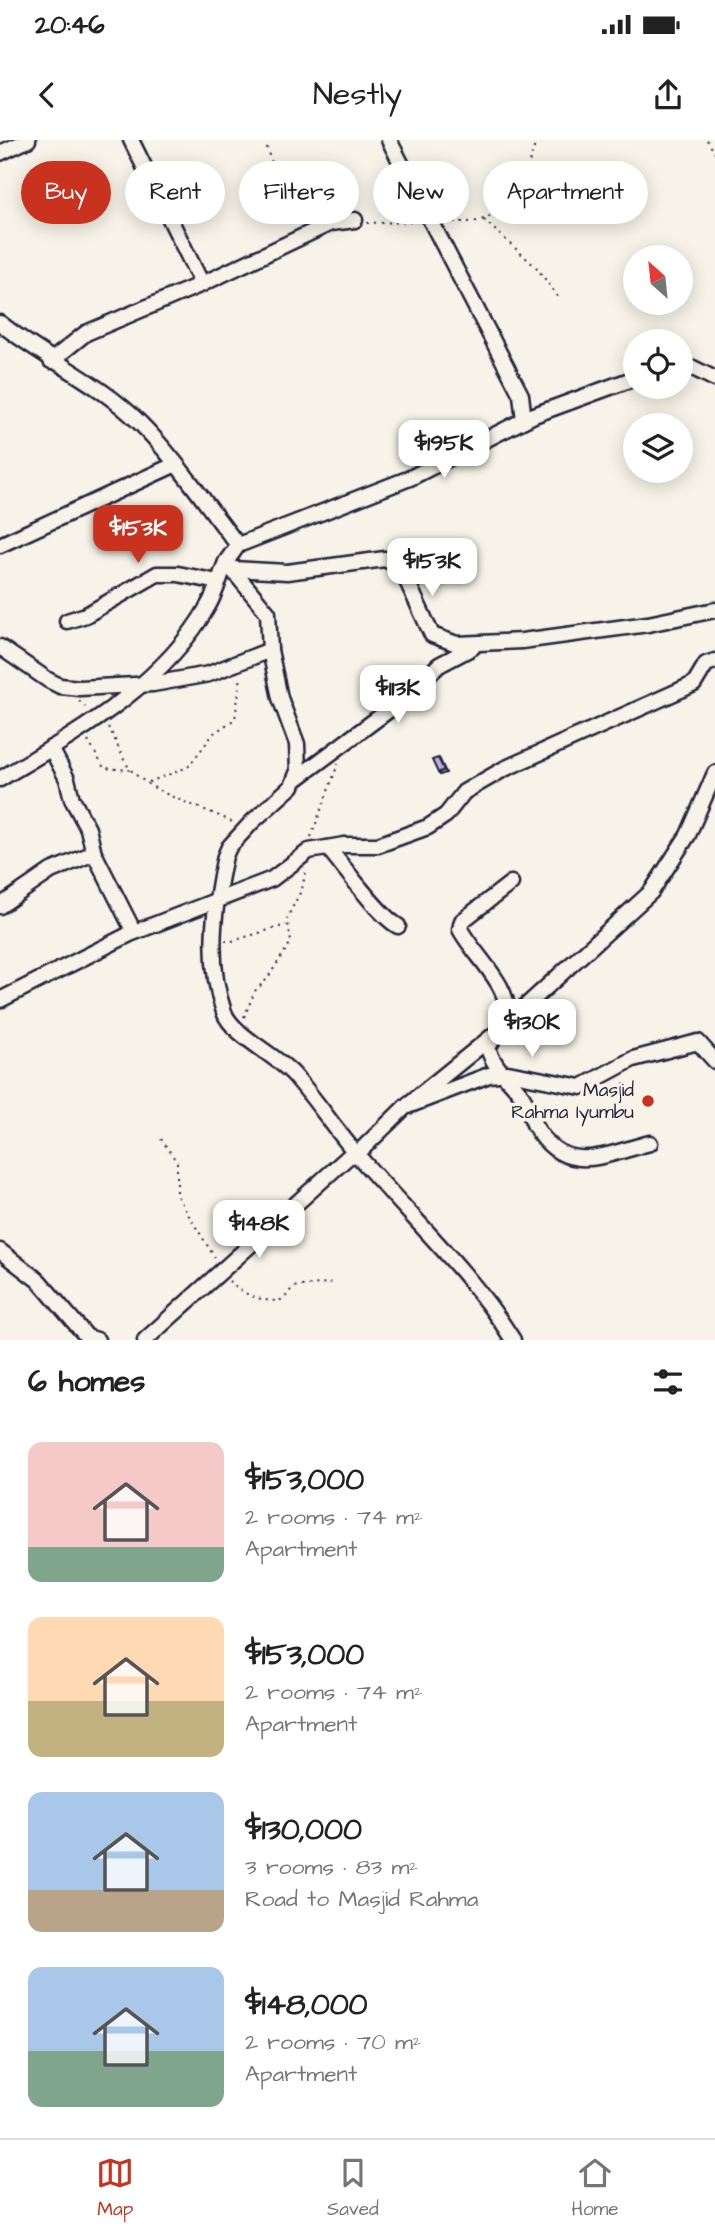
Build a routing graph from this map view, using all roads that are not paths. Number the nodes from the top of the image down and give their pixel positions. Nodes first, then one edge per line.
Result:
1 (28, 140) edge
2 (131, 140) edge
3 (389, 140) edge
4 (0, 152) edge
5 (329, 224) edge
6 (202, 284) junction
7 (0, 324) edge
8 (51, 361) junction
9 (693, 368) edge
10 (715, 379) edge
11 (623, 383) edge
12 (524, 420) junction
13 (174, 465) junction
14 (0, 545) edge
15 (238, 545) junction
16 (230, 565) junction
17 (218, 582) junction
18 (715, 610) edge
19 (67, 621) dead end
20 (485, 643) junction
21 (0, 647) edge
22 (270, 650) junction
23 (715, 661) edge
24 (139, 684) junction
25 (51, 748) junction
26 (715, 773) edge
27 (0, 779) edge
28 (296, 779) junction
29 (328, 848) junction
30 (94, 853) junction
31 (511, 883) dead end
32 (216, 900) junction
33 (0, 905) edge
34 (398, 926) dead end
35 (134, 932) junction
36 (0, 1000) edge
37 (495, 1034) junction
38 (715, 1061) edge
39 (501, 1074) junction
40 (405, 1107) junction
41 (650, 1143) dead end
42 (357, 1154) junction
43 (0, 1251) edge
44 (148, 1337) edge
45 (97, 1340) edge
46 (131, 1340) edge
47 (513, 1340) edge

1 - 4 street
2 - 6 street
3 - 12 street
5 - 6 street
6 - 8 street
7 - 8 street
8 - 13 street
9 - 10 street
11 - 12 street
12 - 15 street
13 - 14 street
13 - 15 street
15 - 16 street
16 - 17 street
16 - 20 street
16 - 22 street
17 - 19 street
17 - 24 street
18 - 20 street
20 - 28 street
21 - 24 street
22 - 24 street
22 - 28 street
23 - 29 street
24 - 25 street
25 - 27 street
25 - 30 street
26 - 37 street
28 - 32 street
29 - 32 street
29 - 34 street
30 - 33 street
30 - 35 street
31 - 37 street
32 - 35 street
32 - 42 street
35 - 36 street
37 - 39 street
37 - 40 street
38 - 39 street
39 - 40 street
39 - 41 street
40 - 42 street
42 - 44 street
42 - 47 street
43 - 45 street
44 - 46 street

